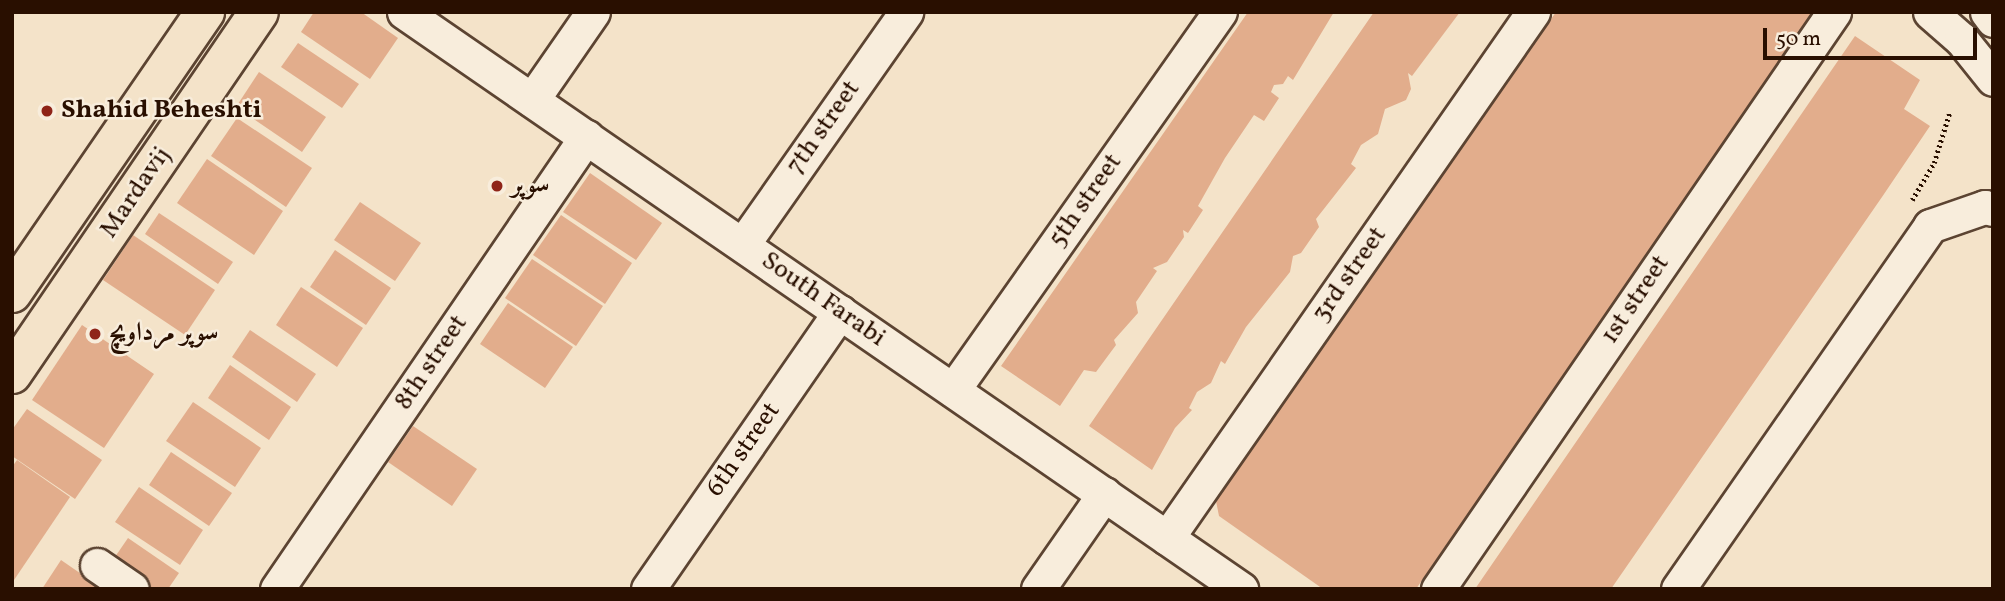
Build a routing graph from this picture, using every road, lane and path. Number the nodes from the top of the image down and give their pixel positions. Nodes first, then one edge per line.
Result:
1 (205, 12) edge
2 (260, 12) edge
3 (404, 12) edge
4 (593, 12) edge
5 (906, 12) edge
6 (1220, 12) edge
7 (1533, 12) edge
8 (1833, 12) edge
9 (1987, 12) edge
10 (1936, 14) edge
11 (1993, 20) edge
12 (1993, 79) edge
13 (532, 100) junction
14 (586, 136) junction
15 (1993, 209) edge
16 (743, 244) junction
17 (12, 293) edge
18 (840, 312) junction
19 (12, 374) edge
20 (953, 390) junction
21 (1104, 494) junction
22 (1167, 538) junction
23 (97, 565) dead end
24 (132, 589) edge
25 (278, 589) edge
26 (648, 589) edge
27 (1038, 589) edge
28 (1241, 589) edge
29 (1438, 589) edge
30 (1678, 589) edge

1 - 17 main road, Mardavij
2 - 19 main road, Mardavij
3 - 13 street, South Farabi
4 - 13 street
5 - 16 street, 7th street
6 - 20 street, 5th street
7 - 22 street, 3rd street
8 - 29 street, 1st street
9 - 11 street
10 - 12 street
13 - 14 street, South Farabi
14 - 16 street, South Farabi
14 - 25 street, 8th street
15 - 30 street
16 - 18 street, South Farabi
18 - 20 street, South Farabi
18 - 26 street, 6th street
20 - 21 street, South Farabi
21 - 22 street, South Farabi
21 - 27 street
22 - 28 street, South Farabi
23 - 24 street

